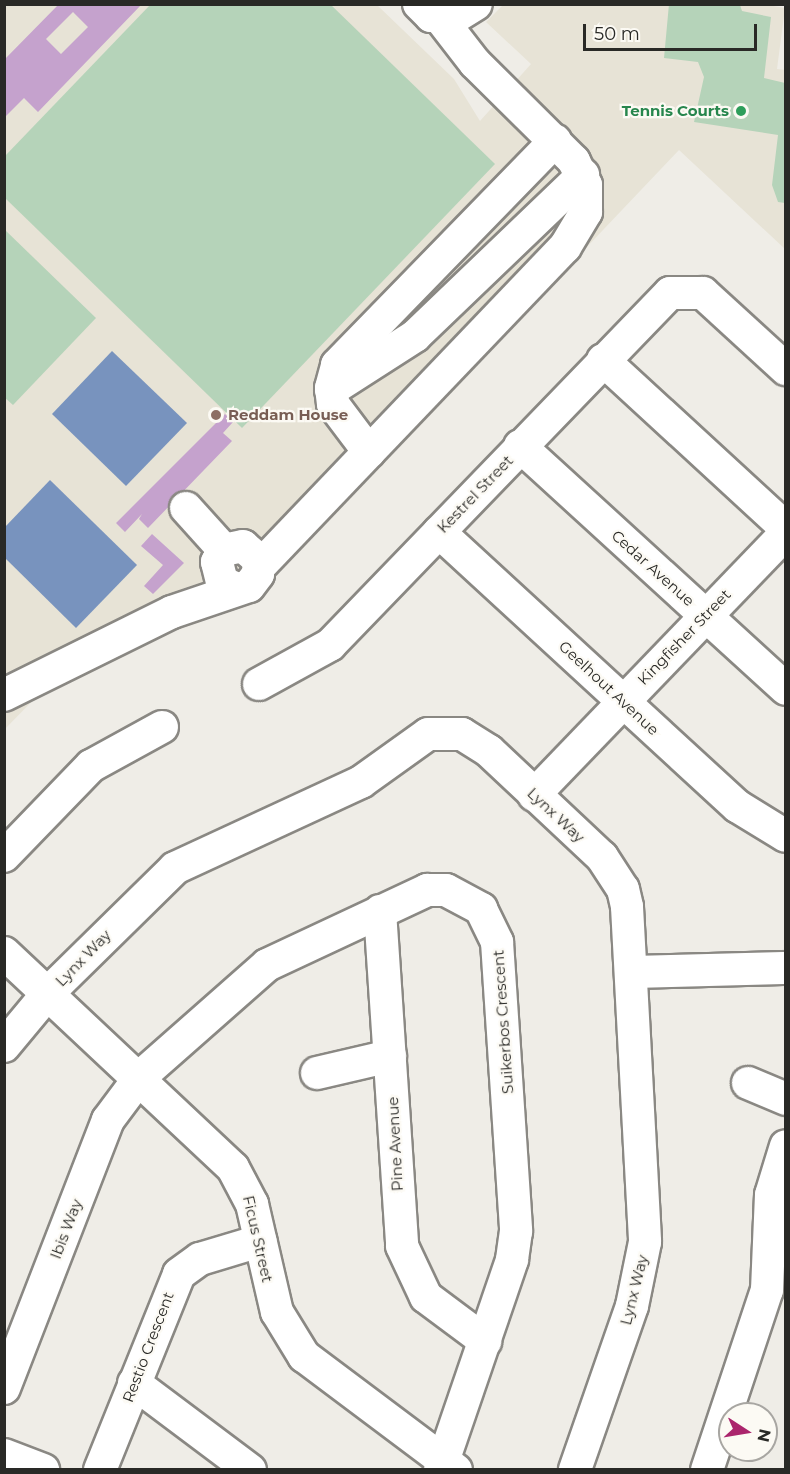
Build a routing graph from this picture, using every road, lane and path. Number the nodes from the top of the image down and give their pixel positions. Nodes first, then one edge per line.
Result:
1 (474, 7) edge
2 (430, 12) edge
3 (474, 63) junction
4 (555, 141) junction
5 (583, 175) junction
6 (603, 360) junction
7 (786, 369) edge
8 (330, 391) junction
9 (520, 446) junction
10 (369, 452) junction
11 (186, 508) dead end
12 (786, 528) edge
13 (439, 532) junction
14 (786, 533) edge
15 (236, 556) junction
16 (172, 612) junction
17 (705, 615) junction
18 (258, 684) dead end
19 (786, 689) edge
20 (4, 695) edge
21 (623, 701) junction
22 (162, 727) dead end
23 (534, 795) junction
24 (786, 836) edge
25 (4, 856) edge
26 (380, 911) junction
27 (4, 953) edge
28 (786, 968) edge
29 (631, 972) junction
30 (48, 993) junction
31 (4, 1046) edge
32 (390, 1056) junction
33 (317, 1073) dead end
34 (140, 1077) junction
35 (748, 1083) dead end
36 (786, 1099) edge
37 (786, 1146) edge
38 (260, 1241) junction
39 (484, 1341) junction
40 (134, 1383) junction
41 (4, 1388) edge
42 (4, 1455) edge
43 (446, 1467) edge
44 (43, 1470) edge
45 (100, 1470) edge
46 (250, 1470) edge
47 (575, 1470) edge
48 (707, 1470) edge

1 - 2 street
1 - 3 street
2 - 3 street
3 - 4 street
4 - 5 street
4 - 8 street
5 - 8 street
5 - 10 street
6 - 7 street, Kestrel Street
6 - 9 street, Kestrel Street
6 - 12 street
8 - 10 street
9 - 13 street, Kestrel Street
9 - 17 street, Cedar Avenue
10 - 15 street
11 - 15 street
13 - 18 street, Kestrel Street
13 - 21 street, Geelhout Avenue
14 - 17 street, Kingfisher Street
15 - 16 street
15 - 16 street
16 - 20 street
17 - 19 street, Cedar Avenue
17 - 21 street, Kingfisher Street
21 - 23 street, Kingfisher Street
21 - 24 street, Geelhout Avenue
22 - 25 street
23 - 29 street, Lynx Way
23 - 30 street, Lynx Way
26 - 32 street, Pine Avenue
26 - 34 street, Suikerbos Crescent
26 - 39 street, Suikerbos Crescent
27 - 30 street, Ficus Street
28 - 29 street
29 - 47 street, Lynx Way
30 - 31 street, Lynx Way
30 - 34 street, Ficus Street
32 - 33 street
32 - 39 street, Pine Avenue
34 - 38 street, Ficus Street
34 - 41 street, Ibis Way
35 - 36 street
37 - 48 street
38 - 40 street, Restio Crescent
38 - 43 street, Ficus Street
39 - 43 street, Suikerbos Crescent
40 - 45 street, Restio Crescent
40 - 46 street
42 - 44 street

